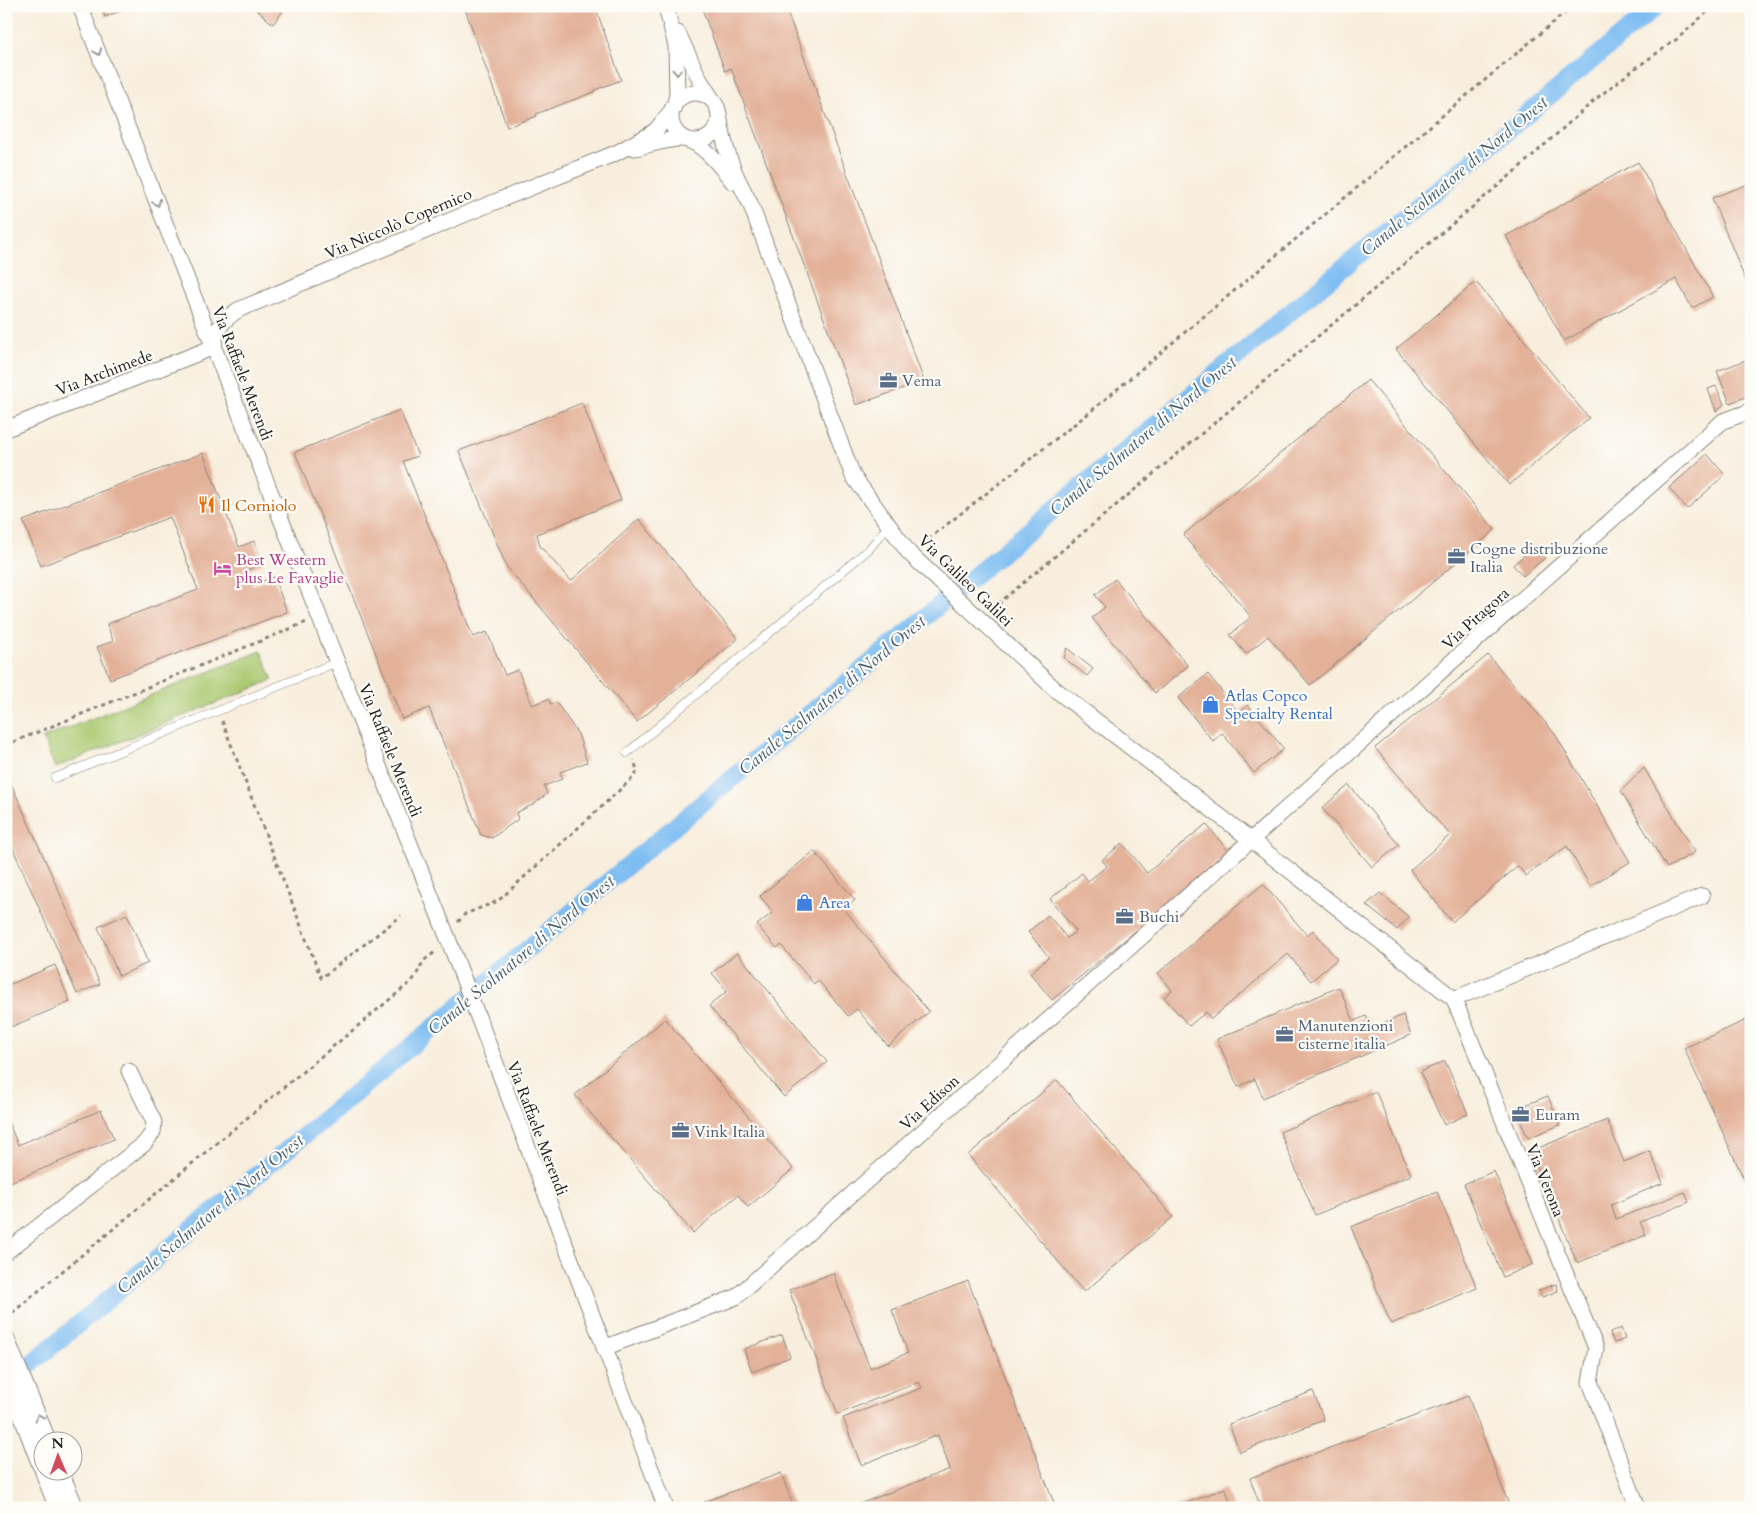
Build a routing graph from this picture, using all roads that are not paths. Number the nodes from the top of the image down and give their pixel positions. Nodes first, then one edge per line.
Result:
1 (80, 6) edge
2 (666, 7) edge
3 (717, 108) junction
4 (673, 109) junction
5 (688, 140) junction
6 (616, 153) junction
7 (750, 203) junction
8 (214, 347) junction
9 (1751, 411) edge
10 (6, 429) edge
11 (889, 525) junction
12 (337, 662) junction
13 (627, 753) road end
14 (55, 778) dead end
15 (1252, 840) junction
16 (1702, 896) dead end
17 (1454, 999) junction
18 (129, 1070) dead end
19 (6, 1252) edge
20 (7, 1339) edge
21 (604, 1348) junction
22 (6, 1370) edge
23 (24, 1398) junction
24 (33, 1432) edge
25 (43, 1432) edge
26 (49, 1482) edge
27 (65, 1482) edge
28 (1633, 1506) edge
29 (59, 1508) edge
30 (76, 1508) edge
31 (666, 1508) edge

1 -> 8 street, Via Raffaele Merendi
2 - 3 street, Via Galileo Galilei
2 -> 4 street, Via Galileo Galilei
3 - 4 street
3 - 5 street
3 - 7 street, Via Galileo Galilei
4 - 5 street
4 - 6 street, Via Niccolò Copernico
5 - 6 street, Via Niccolò Copernico
5 - 7 street, Via Galileo Galilei
6 - 8 street, Via Niccolò Copernico
7 - 11 street, Via Galileo Galilei
8 - 10 street, Via Archimede
8 - 12 street, Via Raffaele Merendi
9 - 15 street, Via Pitagora
11 - 13 lane
11 - 15 street, Via Galileo Galilei
12 - 14 lane
12 - 21 street, Via Raffaele Merendi
15 - 17 street, Via Verona
15 - 21 street, Via Edison
16 - 17 street
17 - 28 street, Via Verona
18 - 19 street
20 - 23 street
21 - 31 street, Via Raffaele Merendi
22 - 23 street
23 - 24 street
25 -> 23 street
26 - 29 street
27 - 30 street

